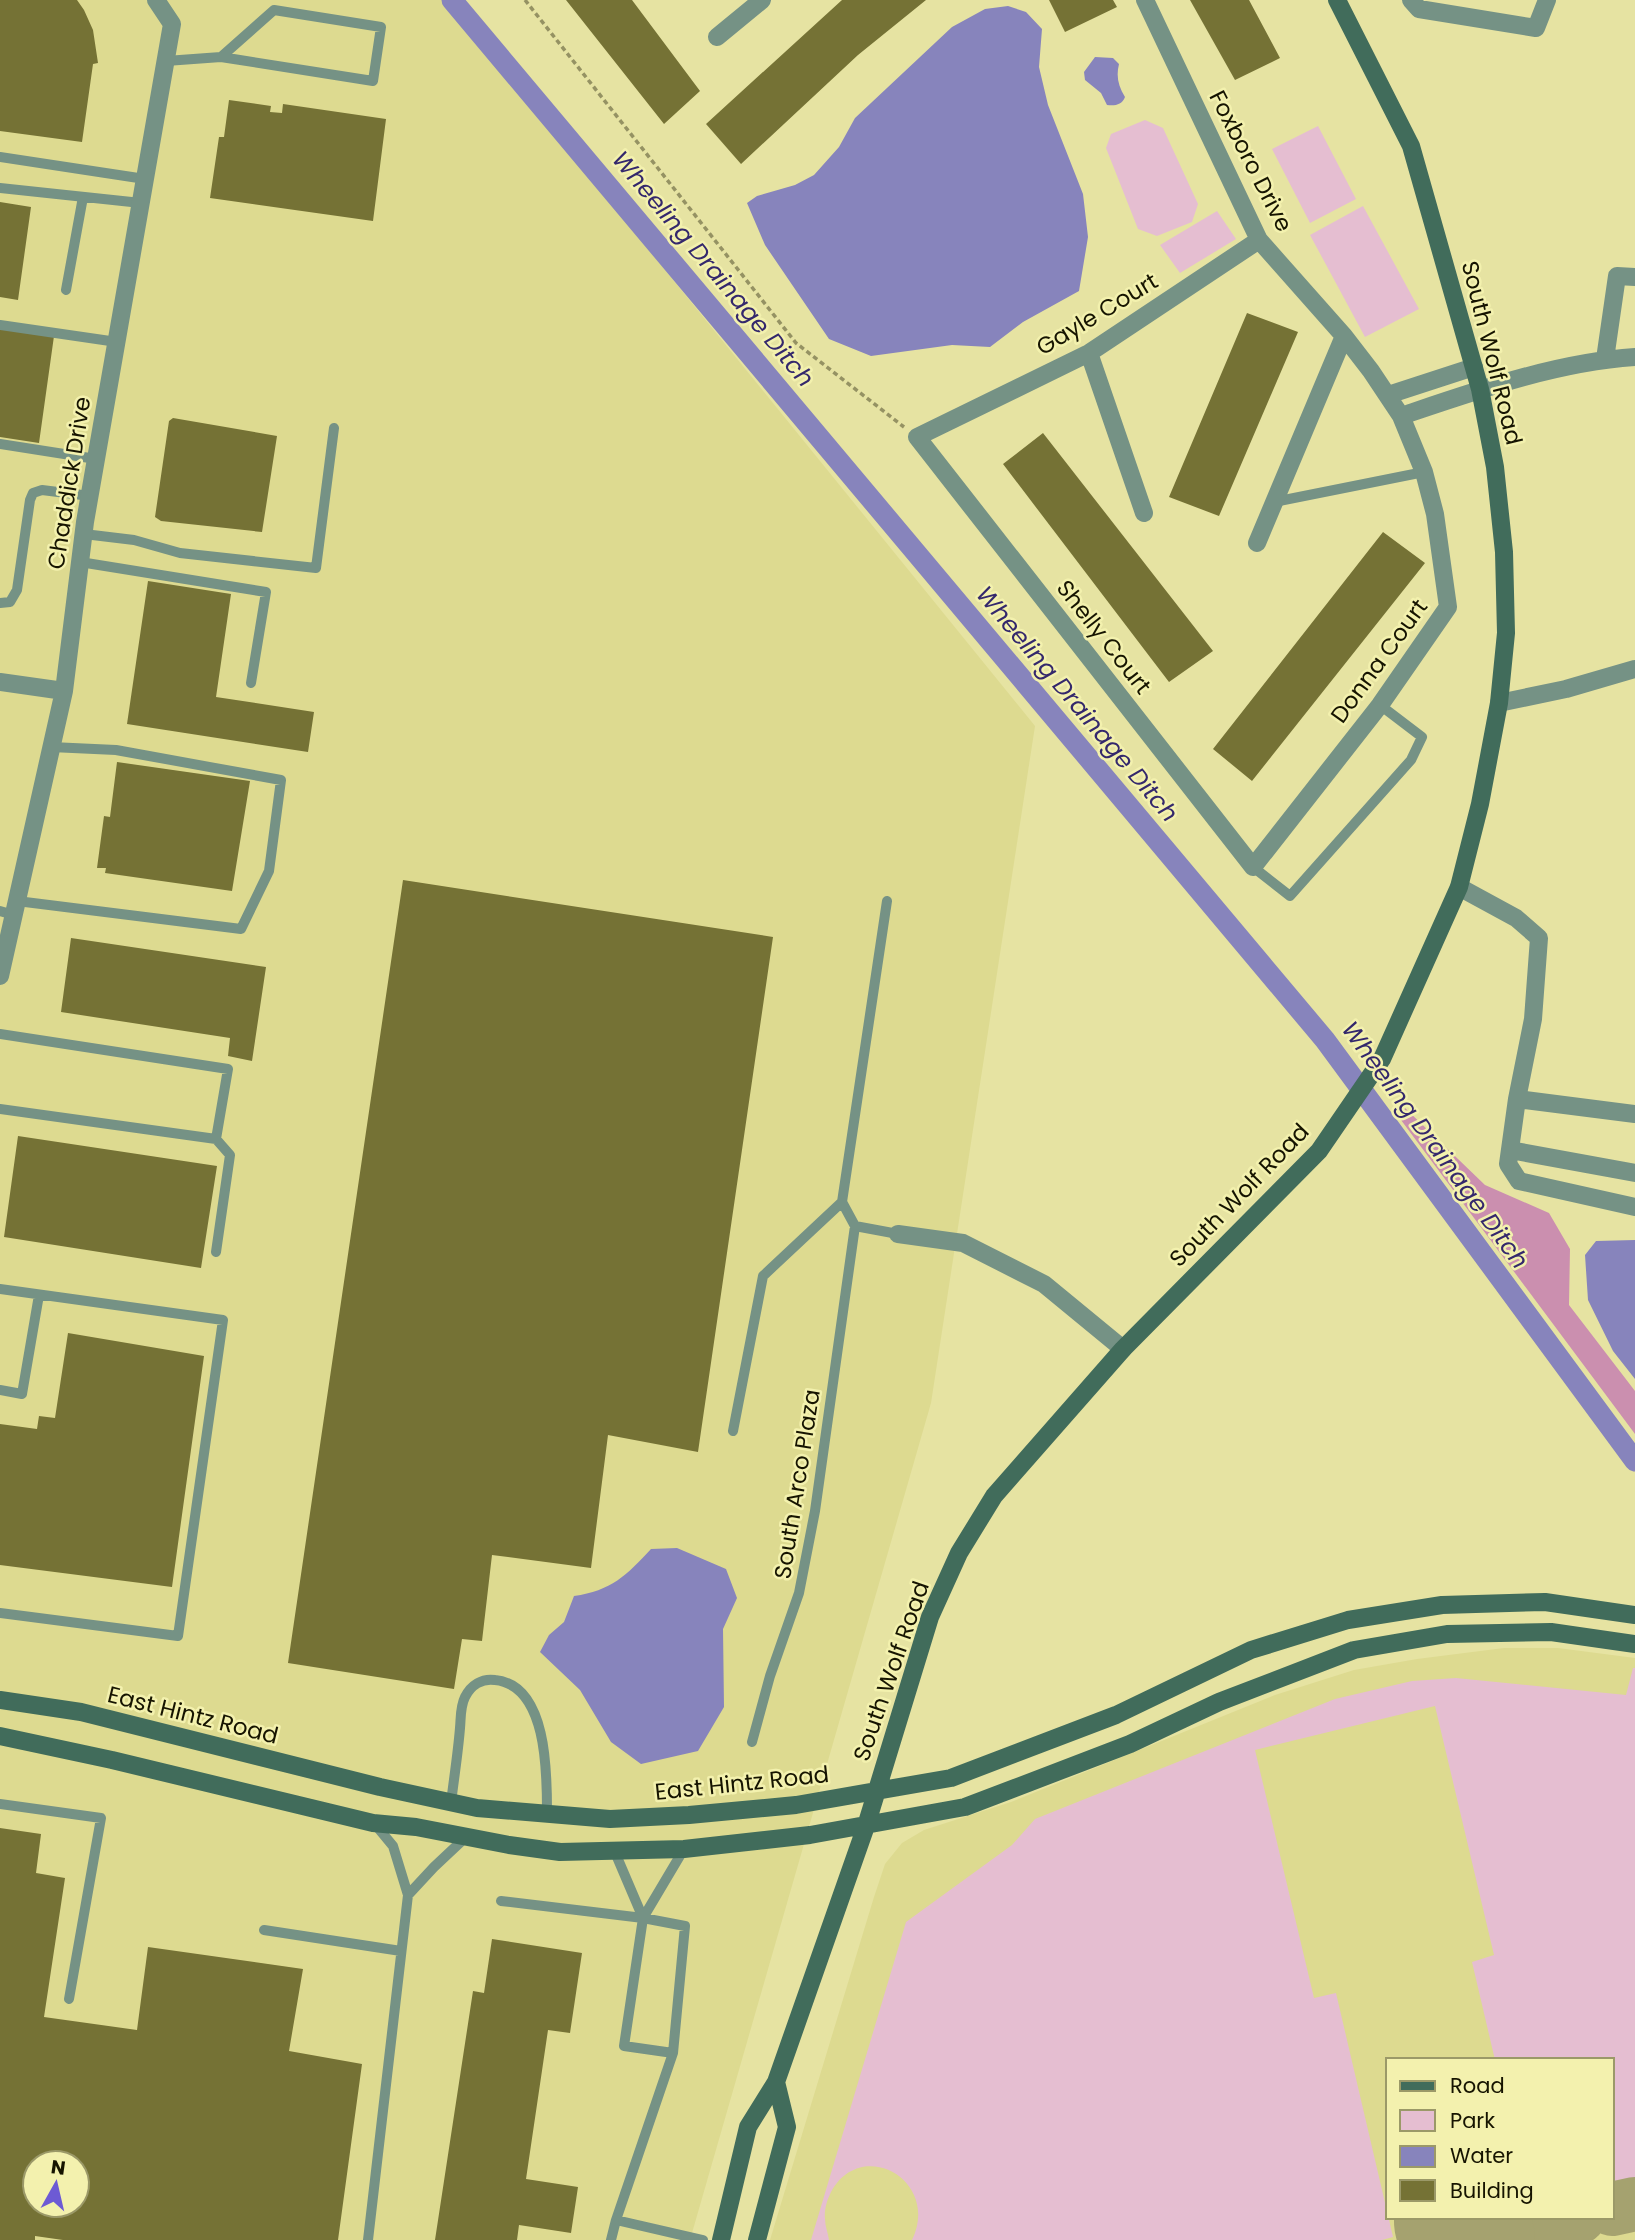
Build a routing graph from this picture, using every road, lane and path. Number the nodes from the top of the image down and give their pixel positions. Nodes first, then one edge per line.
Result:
1 (525, 0) edge
2 (762, 0) edge
3 (1145, 0) edge
4 (1337, 0) edge
5 (1411, 0) edge
6 (1547, 0) edge
7 (161, 2) edge
8 (717, 37) dead end
9 (221, 57) junction
10 (166, 61) junction
11 (0, 158) edge
12 (145, 179) junction
13 (0, 188) edge
14 (83, 197) junction
15 (141, 203) junction
16 (1259, 240) junction
17 (1635, 277) edge
18 (66, 290) dead end
19 (0, 325) edge
20 (1345, 336) junction
21 (117, 342) junction
22 (1089, 353) junction
23 (1635, 357) edge
24 (1605, 359) junction
25 (1474, 368) junction
26 (1480, 389) junction
27 (1388, 395) junction
28 (1401, 416) junction
29 (334, 428) dead end
30 (917, 437) junction
31 (0, 444) edge
32 (96, 459) junction
33 (1424, 472) junction
34 (90, 496) junction
35 (1274, 502) junction
36 (1144, 513) dead end
37 (84, 534) junction
38 (1257, 543) dead end
39 (80, 562) junction
40 (0, 603) edge
41 (1635, 669) edge
42 (0, 682) edge
43 (251, 683) dead end
44 (64, 691) junction
45 (1499, 703) junction
46 (1380, 705) junction
47 (51, 747) junction
48 (1252, 867) junction
49 (1459, 887) junction
50 (887, 901) dead end
51 (10, 909) edge
52 (0, 975) edge
53 (0, 1034) edge
54 (1517, 1099) junction
55 (0, 1109) edge
56 (1635, 1114) edge
57 (216, 1139) junction
58 (1509, 1157) junction
59 (1635, 1173) edge
60 (842, 1202) junction
61 (1635, 1207) edge
62 (855, 1226) junction
63 (898, 1234) joint
64 (216, 1252) dead end
65 (0, 1290) edge
66 (38, 1295) junction
67 (1123, 1349) junction
68 (0, 1391) edge
69 (733, 1431) dead end
70 (0, 1613) edge
71 (1635, 1615) edge
72 (1635, 1644) edge
73 (0, 1700) edge
74 (0, 1736) edge
75 (752, 1742) dead end
76 (877, 1791) junction
77 (451, 1803) junction
78 (0, 1804) edge
79 (547, 1813) junction
80 (373, 1823) junction
81 (866, 1826) junction
82 (467, 1836) junction
83 (684, 1849) junction
84 (614, 1850) junction
85 (408, 1895) junction
86 (501, 1901) dead end
87 (643, 1918) junction
88 (264, 1930) dead end
89 (401, 1951) junction
90 (69, 1999) dead end
91 (673, 2053) junction
92 (776, 2082) junction
93 (616, 2220) junction
94 (368, 2240) edge
95 (611, 2240) edge
96 (703, 2240) edge
97 (721, 2240) edge
98 (757, 2240) edge

1 - 30 path
2 - 8 street
3 - 16 street, Foxboro Drive
4 - 25 main road, South Wolf Road
5 - 6 street
7 - 10 street, Chaddick Drive
9 - 9 lane
9 - 10 lane
10 - 12 street, Chaddick Drive
11 - 12 lane
12 - 15 street, Chaddick Drive
13 - 14 lane
14 - 15 lane
14 - 18 lane
15 - 21 street, Chaddick Drive
16 - 20 street, Foxboro Drive
16 - 22 street, Gayle Court
17 - 24 street
19 - 21 lane
20 - 27 street, Foxboro Drive
20 - 35 street
21 - 32 street, Chaddick Drive
22 - 30 street, Gayle Court
22 - 36 street
23 - 24 street
24 - 26 street
25 - 26 main road, South Wolf Road
25 - 27 street
26 - 28 street
26 - 45 main road, South Wolf Road
27 - 28 street, Foxboro Drive
28 - 33 street, Donna Court
29 - 37 lane
30 - 48 street, Shelly Court
31 - 32 lane
32 - 34 street, Chaddick Drive
33 - 35 lane
33 - 46 street, Donna Court
34 - 37 street, Chaddick Drive
34 - 40 lane
35 - 38 street
37 - 39 street, Chaddick Drive
39 - 43 lane
39 - 44 street, Chaddick Drive
41 - 45 street
42 - 44 street
44 - 47 street, Chaddick Drive
45 - 49 main road, South Wolf Road
46 - 48 street, Donna Court
46 - 48 lane
47 - 51 street, Chaddick Drive
47 - 51 lane
49 - 54 street
49 - 67 main road, South Wolf Road
50 - 60 lane
51 - 52 street, Chaddick Drive
53 - 57 lane
54 - 56 street
54 - 58 street
55 - 57 lane
57 - 64 lane
58 - 59 street
58 - 61 street
60 - 62 lane
60 - 69 lane
62 - 63 lane
62 - 75 lane, South Arco Plaza
63 - 67 street
65 - 66 lane
66 - 68 lane
66 - 70 lane
67 - 76 main road, South Wolf Road
71 - 76 main road, East Hintz Road
72 - 81 main road
73 - 77 main road, East Hintz Road
74 - 80 main road
76 - 79 main road, East Hintz Road
76 - 81 main road, South Wolf Road
77 - 79 main road, East Hintz Road
77 - 79 lane
78 - 90 lane
80 - 82 main road
80 - 85 lane
81 - 83 main road
81 - 92 main road, South Wolf Road
82 - 84 main road
82 - 85 lane
83 - 84 main road
83 - 87 lane
84 - 87 lane
85 - 89 lane
86 - 87 lane
87 - 91 lane
87 - 91 lane
88 - 89 lane
89 - 94 lane
91 - 93 lane
92 - 97 main road, South Wolf Road
92 - 98 main road
93 - 95 lane
93 - 96 lane

